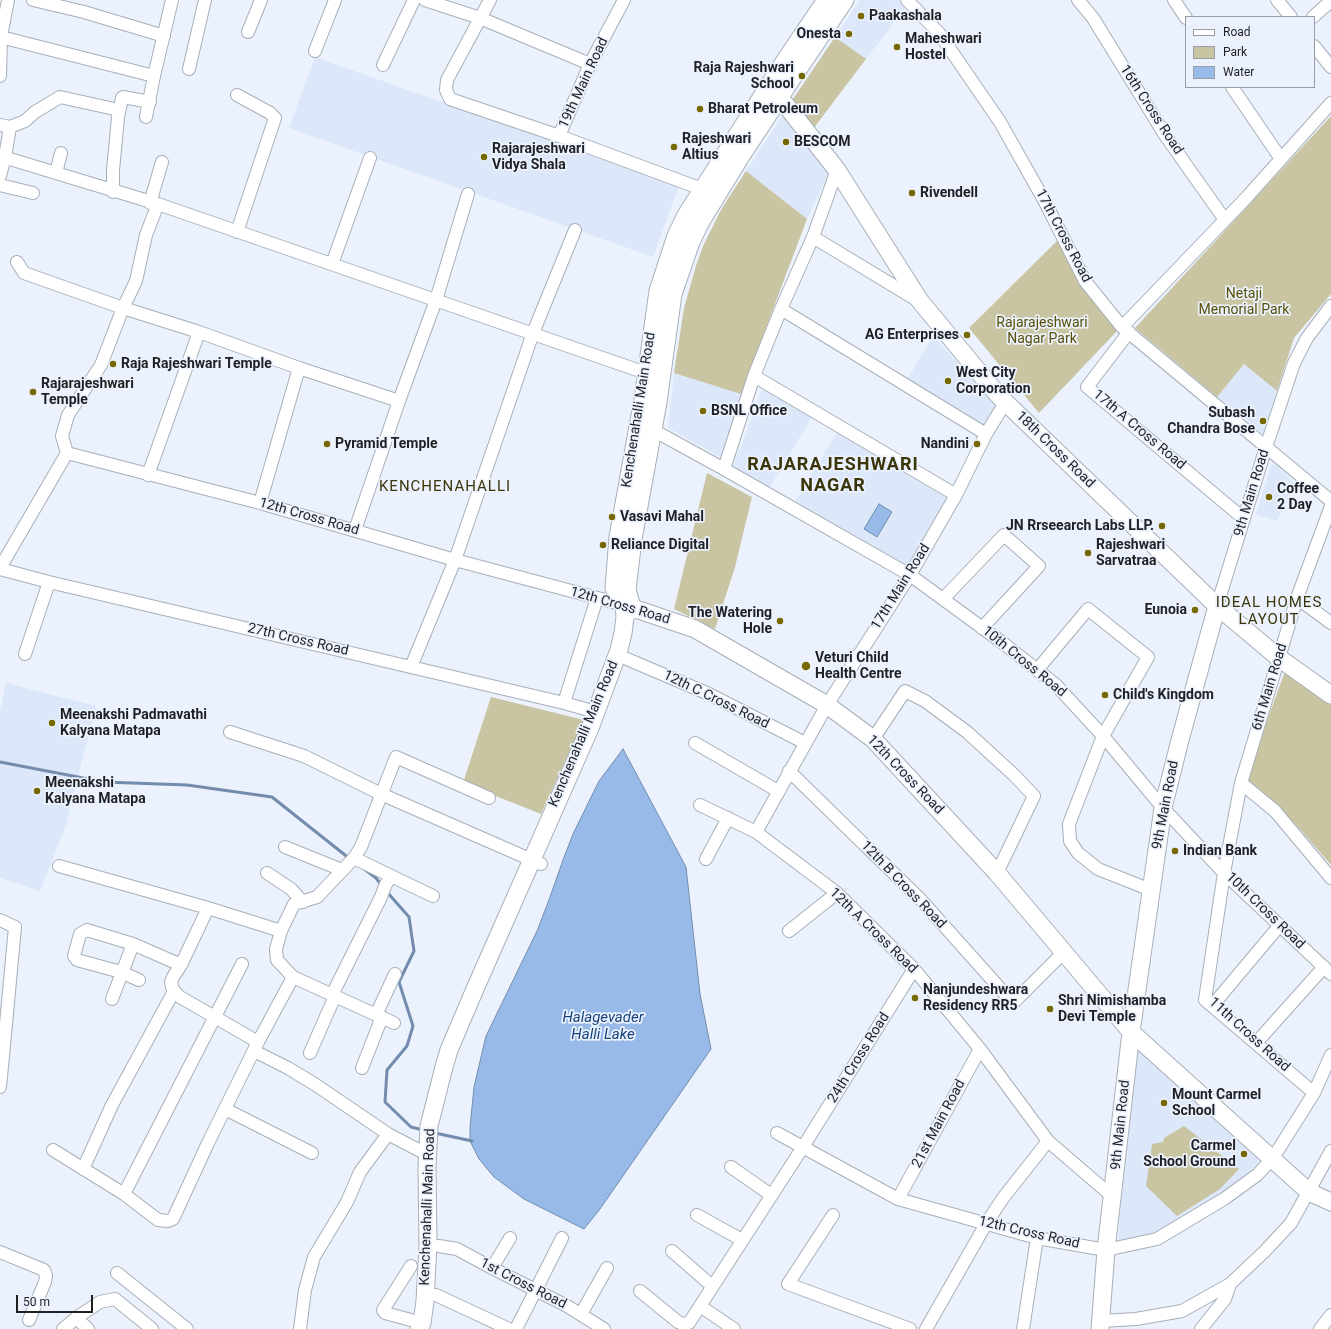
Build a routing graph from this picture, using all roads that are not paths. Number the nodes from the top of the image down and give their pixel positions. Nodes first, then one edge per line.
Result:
1 (8, 0) edge
2 (33, 0) edge
3 (172, 0) edge
4 (205, 0) edge
5 (261, 0) edge
6 (334, 0) edge
7 (414, 0) edge
8 (425, 0) edge
9 (490, 0) edge
10 (624, 0) edge
11 (826, 0) edge
12 (845, 0) edge
13 (907, 0) edge
14 (1078, 0) edge
15 (1174, 0) edge
16 (1277, 0) edge
17 (1331, 0) edge
18 (1185, 16) edge
19 (1290, 16) edge
20 (1314, 16) edge
21 (480, 18) junction
22 (248, 32) dead end
23 (164, 36) junction
24 (1, 37) edge
25 (1315, 47) edge
26 (315, 51) dead end
27 (590, 64) junction
28 (384, 65) dead end
29 (1331, 66) edge
30 (189, 69) dead end
31 (0, 76) edge
32 (154, 76) junction
33 (1233, 88) edge
34 (775, 91) junction
35 (237, 95) dead end
36 (150, 102) junction
37 (1331, 103) edge
38 (119, 110) junction
39 (146, 117) dead end
40 (5, 126) edge
41 (559, 136) junction
42 (61, 153) dead end
43 (2, 157) edge
44 (370, 158) dead end
45 (1281, 159) junction
46 (162, 162) dead end
47 (837, 170) junction
48 (56, 173) junction
49 (0, 176) edge
50 (0, 185) edge
51 (702, 189) junction
52 (113, 192) junction
53 (33, 193) dead end
54 (468, 194) dead end
55 (154, 204) junction
56 (1225, 220) junction
57 (575, 230) dead end
58 (237, 232) junction
59 (813, 237) junction
60 (17, 262) dead end
61 (332, 264) junction
62 (436, 300) junction
63 (920, 301) junction
64 (1331, 306) edge
65 (123, 308) junction
66 (781, 309) junction
67 (1125, 329) junction
68 (199, 332) junction
69 (533, 334) junction
70 (299, 368) junction
71 (654, 373) junction
72 (754, 376) junction
73 (398, 401) junction
74 (1005, 403) junction
75 (653, 430) junction
76 (986, 434) junction
77 (1266, 447) junction
78 (67, 453) junction
79 (724, 469) junction
80 (148, 475) junction
81 (956, 495) junction
82 (1331, 501) edge
83 (260, 503) junction
84 (1331, 506) edge
85 (1244, 519) junction
86 (355, 530) junction
87 (455, 560) junction
88 (0, 569) edge
89 (910, 575) junction
90 (49, 582) junction
91 (597, 598) junction
92 (1297, 598) junction
93 (943, 599) junction
94 (628, 606) junction
95 (1217, 606) junction
96 (1331, 623) edge
97 (982, 628) junction
98 (25, 654) dead end
99 (1279, 658) junction
100 (627, 659) junction
101 (411, 667) junction
102 (1037, 670) junction
103 (1331, 695) edge
104 (564, 703) junction
105 (827, 704) junction
106 (596, 712) junction
107 (230, 732) dead end
108 (1103, 736) junction
109 (874, 739) junction
110 (695, 743) dead end
111 (805, 743) junction
112 (789, 771) junction
113 (1241, 783) junction
114 (778, 790) junction
115 (381, 794) junction
116 (489, 798) dead end
117 (700, 805) dead end
118 (1162, 808) junction
119 (728, 818) junction
120 (756, 832) junction
121 (286, 847) dead end
122 (706, 859) dead end
123 (536, 862) junction
124 (349, 863) junction
125 (59, 866) dead end
126 (267, 873) dead end
127 (997, 873) junction
128 (1224, 873) junction
129 (1331, 878) edge
130 (385, 886) junction
131 (1151, 890) junction
132 (836, 893) junction
133 (433, 896) dead end
134 (302, 902) junction
135 (208, 908) junction
136 (0, 920) edge
137 (1280, 925) junction
138 (281, 931) junction
139 (788, 931) dead end
140 (133, 944) junction
141 (1064, 952) junction
142 (242, 964) dead end
143 (181, 965) junction
144 (914, 969) junction
145 (1327, 970) edge
146 (121, 972) junction
147 (394, 974) dead end
148 (293, 977) junction
149 (139, 980) dead end
150 (174, 991) junction
151 (333, 996) junction
152 (112, 999) dead end
153 (1212, 1006) junction
154 (379, 1016) junction
155 (214, 1017) junction
156 (394, 1023) dead end
157 (1131, 1032) junction
158 (1256, 1043) junction
159 (256, 1047) junction
160 (980, 1049) junction
161 (310, 1053) dead end
162 (1331, 1055) edge
163 (1, 1056) edge
164 (362, 1068) dead end
165 (0, 1087) edge
166 (1314, 1093) junction
167 (225, 1109) junction
168 (777, 1133) dead end
169 (388, 1134) junction
170 (433, 1138) junction
171 (1048, 1141) junction
172 (803, 1147) junction
173 (53, 1150) dead end
174 (1331, 1151) edge
175 (312, 1153) dead end
176 (1273, 1158) junction
177 (731, 1167) dead end
178 (83, 1169) junction
179 (1309, 1192) junction
180 (124, 1194) junction
181 (771, 1195) junction
182 (1113, 1197) junction
183 (898, 1199) junction
184 (1330, 1199) edge
185 (696, 1215) dead end
186 (833, 1215) dead end
187 (986, 1224) junction
188 (510, 1238) dead end
189 (562, 1238) dead end
190 (1037, 1238) junction
191 (742, 1240) junction
192 (438, 1246) junction
193 (1106, 1250) junction
194 (672, 1251) dead end
195 (0, 1252) edge
196 (411, 1266) dead end
197 (492, 1268) junction
198 (607, 1268) dead end
199 (117, 1272) dead end
200 (1230, 1284) junction
201 (712, 1286) junction
202 (535, 1290) junction
203 (640, 1291) dead end
204 (436, 1296) junction
205 (700, 1306) junction
206 (581, 1314) junction
207 (1331, 1315) edge
208 (76, 1318) junction
209 (29, 1320) dead end
210 (1101, 1325) edge
211 (424, 1327) edge
212 (62, 1329) edge
213 (88, 1329) edge
214 (152, 1329) edge
215 (187, 1329) edge
216 (300, 1329) edge
217 (509, 1329) edge
218 (516, 1329) edge
219 (604, 1329) edge
220 (734, 1329) edge
221 (910, 1329) edge
222 (926, 1329) edge
223 (1023, 1329) edge
224 (1201, 1329) edge
225 (1320, 1329) edge

1 - 24 street
2 - 23 street
3 - 23 street
4 - 30 street
5 - 22 street
6 - 26 street
7 - 28 street
8 - 21 street
9 - 21 street
10 - 27 street, 19th Main Road
11 - 34 main road, Kenchenahalli Main Road
12 - 34 main road, Kenchenahalli Main Road
13 - 67 street, 17th Cross Road
14 - 56 street, 16th Cross Road
15 - 18 street
16 - 19 street
17 - 20 street
21 - 27 street
21 - 41 street
23 - 32 street
24 - 31 street
24 - 32 street
25 - 29 street
27 - 41 street, 19th Main Road
32 - 36 street
33 - 45 street
34 - 47 main road, 18th Cross Road
34 - 51 main road, Kenchenahalli Main Road
34 - 71 main road, Kenchenahalli Main Road
35 - 58 street
36 - 38 street
36 - 39 street
37 - 45 street
38 - 40 street
38 - 52 street
40 - 43 street
41 - 51 street, 19th Main Road
42 - 48 street
43 - 48 street
43 - 49 street
44 - 61 street
45 - 56 street
46 - 55 street
47 - 59 street
47 - 63 main road, 18th Cross Road
48 - 52 street
50 - 53 street
51 - 71 main road, Kenchenahalli Main Road
52 - 55 street
54 - 62 street
55 - 58 street
55 - 65 street
56 - 67 street
57 - 69 street
58 - 61 street
59 - 63 street
59 - 66 street
60 - 65 street
61 - 62 street
62 - 69 street
62 - 73 street
63 - 74 main road, 18th Cross Road
64 - 77 street, 9th Main Road
65 - 68 street
65 - 78 street
66 - 72 street
66 - 76 street
67 - 77 street, 17th Cross Road
67 - 85 street, 17th A Cross Road
68 - 70 street
68 - 80 street
69 - 71 street
69 - 87 street
70 - 73 street
70 - 83 street
71 - 75 main road, Kenchenahalli Main Road
71 - 94 main road, Kenchenahalli Main Road
72 - 79 street
72 - 81 street
73 - 86 street
74 - 76 street, 17th Main Road
74 - 95 main road, 18th Cross Road
75 - 79 street, 10th Cross Road
75 - 94 main road, Kenchenahalli Main Road
76 - 81 street, 17th Main Road
77 - 82 street, 17th Cross Road
77 - 85 street, 9th Main Road
78 - 80 street, 12th Cross Road
78 - 88 street
79 - 89 street, 10th Cross Road
80 - 83 street, 12th Cross Road
81 - 89 street, 17th Main Road
83 - 86 street, 12th Cross Road
84 - 92 street, 6th Main Road
85 - 95 street, 9th Main Road
86 - 87 street, 12th Cross Road
87 - 91 street, 12th Cross Road
87 - 101 street
88 - 90 street, 27th Cross Road
89 - 93 street, 10th Cross Road
89 - 105 street, 17th Main Road
90 - 98 street
90 - 101 street, 27th Cross Road
91 - 94 street, 12th Cross Road
91 - 104 street
92 - 96 street
92 - 99 street, 6th Main Road
93 - 97 street, 10th Cross Road
93 - 97 street
94 - 100 main road, Kenchenahalli Main Road
94 - 105 main road, 12th Cross Road
94 - 106 main road, Kenchenahalli Main Road
95 - 99 main road, 18th Cross Road
95 - 118 main road, 9th Main Road
97 - 102 street, 10th Cross Road
99 - 103 main road, 18th Cross Road
99 - 113 street, 6th Main Road
100 - 111 street, 12th C Cross Road
100 - 123 main road, Kenchenahalli Main Road
101 - 104 street, 27th Cross Road
102 - 108 street, 10th Cross Road
102 - 108 street
104 - 106 street, 27th Cross Road
105 - 109 main road, 12th Cross Road
105 - 111 street, 17th Main Road
106 - 123 main road, Kenchenahalli Main Road
107 - 115 street
108 - 118 street, 10th Cross Road
108 - 131 street
109 - 127 main road, 12th Cross Road
109 - 127 street
110 - 114 street
111 - 112 street, 17th Main Road
112 - 114 street, 17th Main Road
112 - 141 street, 12th B Cross Road
113 - 128 street, 6th Main Road
113 - 129 street
114 - 120 street, 17th Main Road
115 - 116 street
115 - 123 street
115 - 124 street
117 - 119 street, 12th A Cross Road
118 - 128 street, 10th Cross Road
118 - 131 main road, 9th Main Road
119 - 120 street, 12th A Cross Road
119 - 122 street
120 - 132 street, 12th A Cross Road
121 - 124 street
123 - 170 main road, Kenchenahalli Main Road
124 - 130 street
124 - 134 street
125 - 135 street
126 - 134 street
127 - 141 main road, 12th Cross Road
128 - 137 street, 10th Cross Road
128 - 153 street, 11th Cross Road
130 - 133 street
130 - 151 street
131 - 157 main road, 9th Main Road
132 - 139 street
132 - 144 street, 12th A Cross Road
134 - 138 street
135 - 138 street
135 - 143 street
136 - 163 street
137 - 145 street, 10th Cross Road
137 - 153 street
138 - 148 street
140 - 143 street
140 - 146 street
140 - 146 street
141 - 157 main road, 12th Cross Road
142 - 155 street
143 - 150 street
144 - 160 street, 12th A Cross Road
144 - 172 street, 24th Cross Road
145 - 158 street
146 - 149 street
146 - 152 street
147 - 154 street
148 - 151 street
148 - 159 street
150 - 155 street
150 - 178 street
151 - 154 street
151 - 161 street
153 - 158 street, 11th Cross Road
154 - 156 street
154 - 164 street
155 - 159 street
155 - 180 street
157 - 176 main road, 12th Cross Road
157 - 182 main road, 9th Main Road
158 - 166 street, 11th Cross Road
159 - 167 street
159 - 169 street
160 - 171 street, 12th A Cross Road
160 - 183 street, 21st Main Road
162 - 166 street, 12th Cross Road
163 - 165 street
166 - 176 street, 12th Cross Road
167 - 175 street
167 - 180 street
168 - 172 street, 12th Cross Road
169 - 170 street
169 - 216 street
170 - 192 main road, Kenchenahalli Main Road
170 - 211 main road, Kenchenahalli Main Road
171 - 182 street, 12th A Cross Road
171 - 187 street
172 - 181 street, 24th Cross Road
172 - 183 street, 12th Cross Road
173 - 178 street
174 - 179 street
176 - 179 main road, 12th Cross Road
176 - 193 street, 12th Cross Road
177 - 181 street
178 - 180 street
179 - 184 main road, 12th Cross Road
179 - 200 street
181 - 191 street, 24th Cross Road
182 - 193 main road, 9th Main Road
183 - 187 street, 12th Cross Road
185 - 191 street
186 - 221 street
187 - 190 street, 12th Cross Road
187 - 222 street
188 - 197 street
189 - 202 street
190 - 193 street, 12th Cross Road
190 - 223 street
191 - 201 street, 24th Cross Road
192 - 197 street, 1st Cross Road
192 - 204 main road, Kenchenahalli Main Road
193 - 210 main road, 9th Main Road
194 - 201 street
195 - 209 street
196 - 211 street
197 - 202 street, 1st Cross Road
198 - 206 street
199 - 215 street
200 - 210 street
200 - 224 street
201 - 205 street, 24th Cross Road
202 - 206 street, 1st Cross Road
202 - 218 street
203 - 205 street, 24th Cross Road
204 - 211 main road, Kenchenahalli Main Road
204 - 217 street
205 - 220 street
206 - 219 street, 1st Cross Road
207 - 225 street
208 - 212 street
208 - 213 street
208 - 214 street

